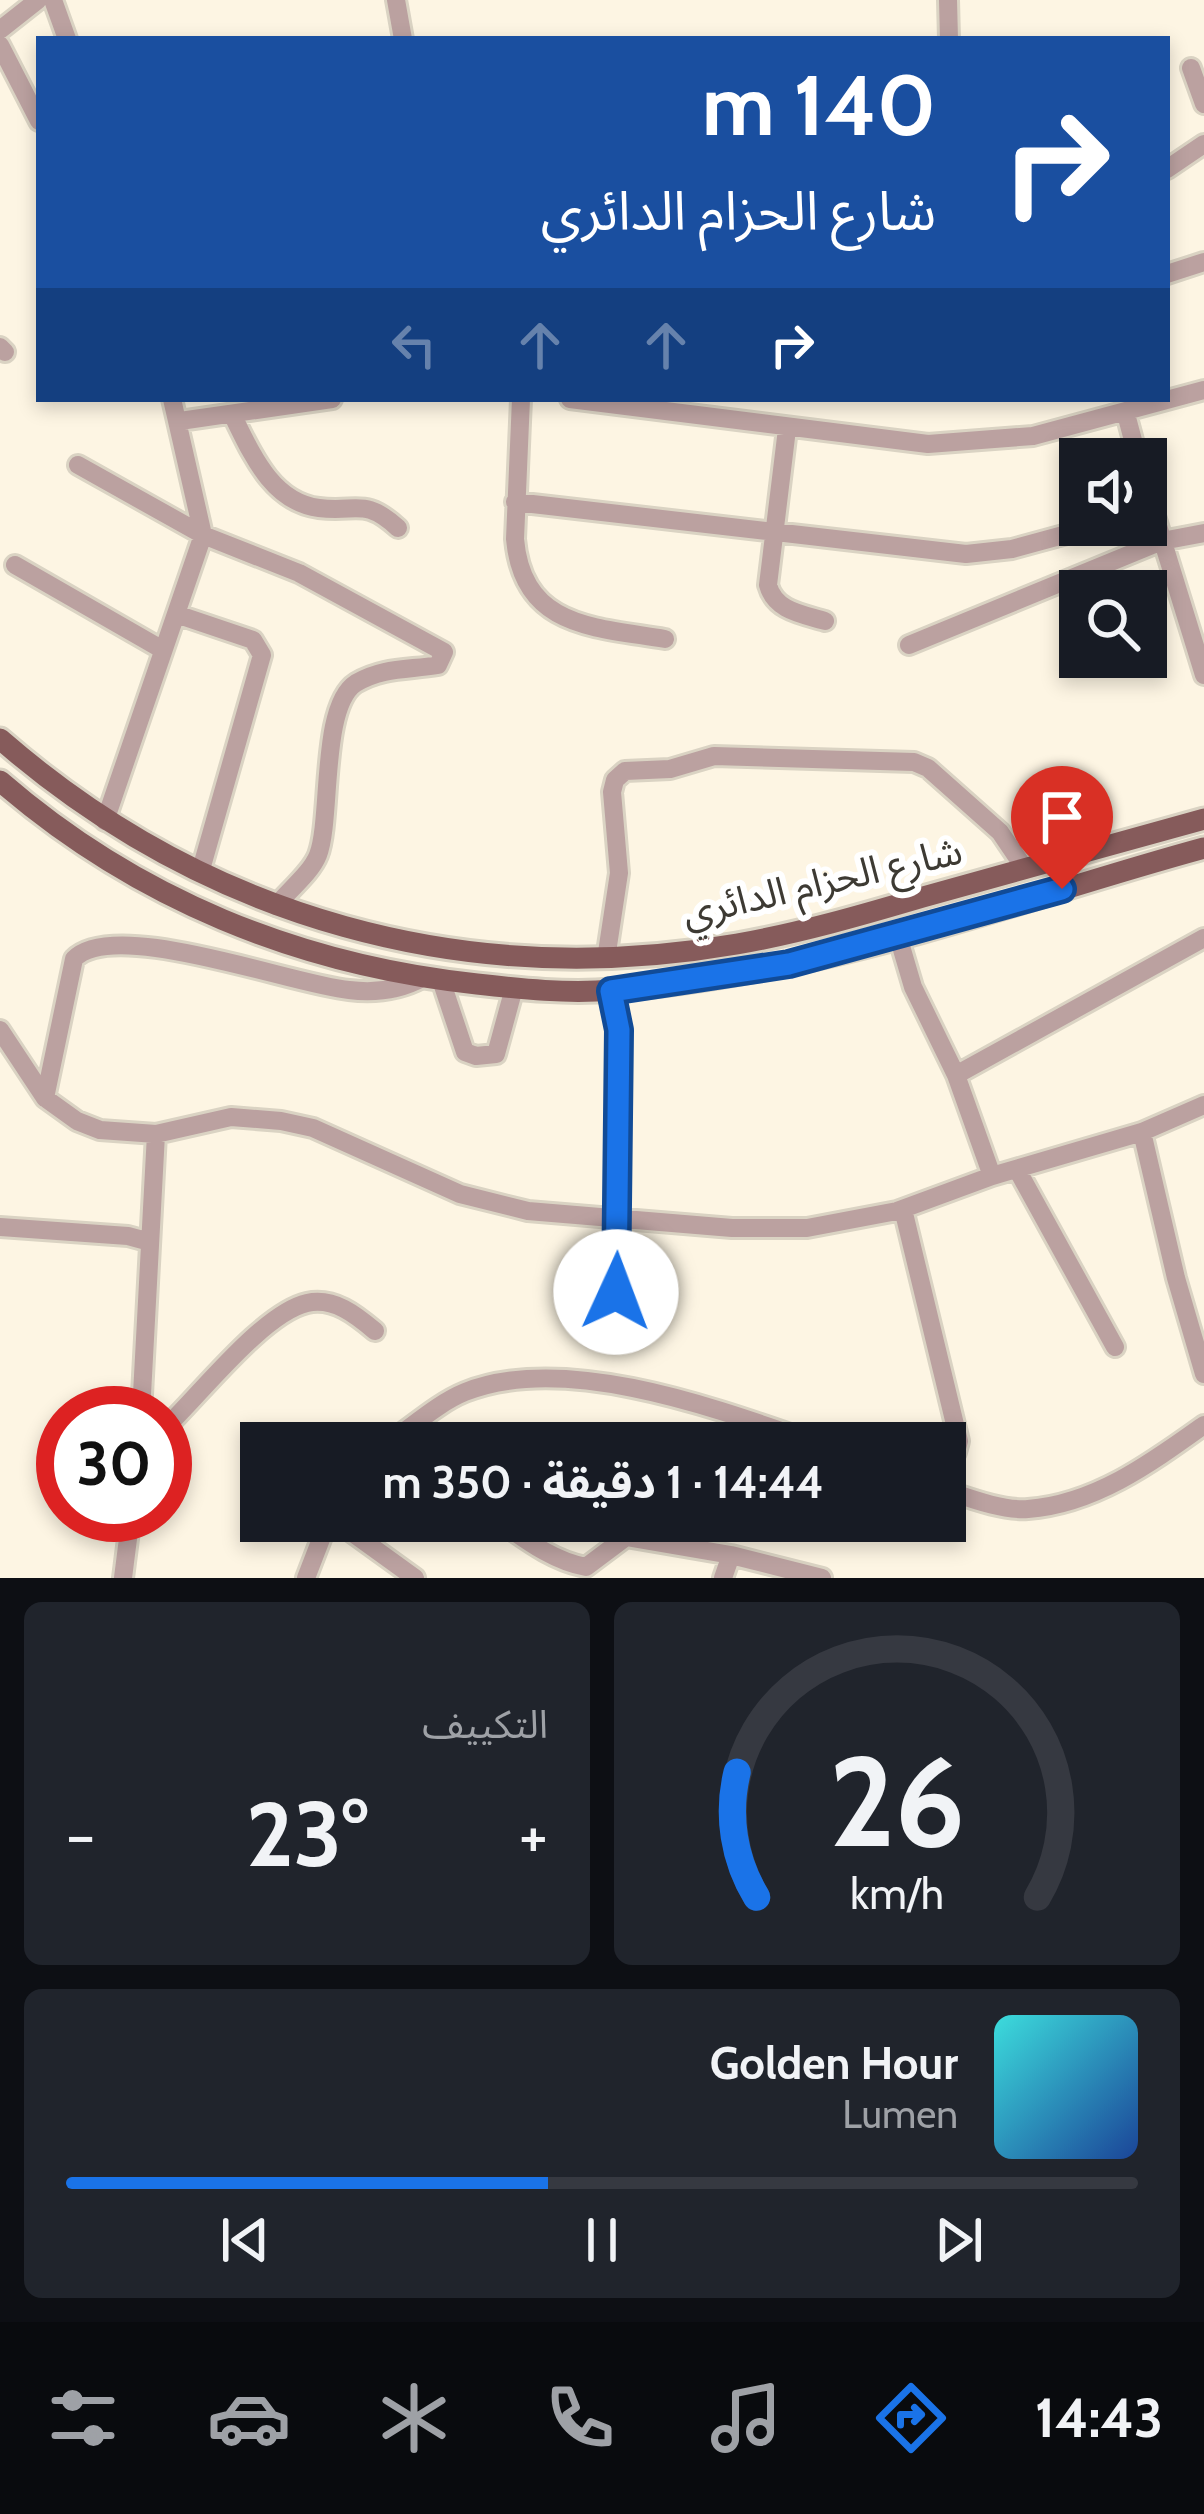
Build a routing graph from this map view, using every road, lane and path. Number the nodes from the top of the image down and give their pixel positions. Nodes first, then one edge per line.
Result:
1 (38, 0) edge
2 (53, 0) edge
3 (396, 0) edge
4 (948, 0) edge
5 (0, 30) edge
6 (66, 36) edge
7 (402, 36) edge
8 (949, 36) edge
9 (0, 45) edge
10 (1191, 68) dead end
11 (1204, 104) edge
12 (36, 115) edge
13 (1204, 144) edge
14 (1170, 168) edge
15 (1204, 262) edge
16 (1170, 273) edge
17 (1204, 390) edge
18 (1170, 400) edge
19 (173, 402) edge
20 (312, 402) edge
21 (521, 402) edge
22 (592, 402) edge
23 (1165, 402) edge
24 (232, 414) junction
25 (1126, 414) junction
26 (179, 421) junction
27 (787, 429) junction
28 (1132, 438) edge
29 (77, 465) dead end
30 (515, 502) junction
31 (398, 528) dead end
32 (775, 533) junction
33 (1204, 533) edge
34 (203, 535) junction
35 (1059, 536) edge
36 (1167, 540) edge
37 (1150, 546) edge
38 (1164, 546) edge
39 (15, 565) dead end
40 (176, 614) junction
41 (824, 621) dead end
42 (665, 639) dead end
43 (909, 645) dead end
44 (163, 650) junction
45 (1204, 675) edge
46 (0, 739) edge
47 (0, 781) edge
48 (1201, 817) edge
49 (105, 821) junction
50 (1204, 848) edge
51 (1025, 869) junction
52 (200, 873) junction
53 (276, 906) junction
54 (898, 936) junction
55 (1204, 938) edge
56 (606, 959) junction
57 (431, 979) junction
58 (514, 988) junction
59 (611, 991) junction
60 (0, 1030) edge
61 (956, 1076) junction
62 (46, 1098) junction
63 (1204, 1105) edge
64 (1142, 1132) junction
65 (156, 1134) junction
66 (1018, 1171) junction
67 (992, 1177) junction
68 (903, 1209) junction
69 (619, 1220) junction
70 (0, 1227) edge
71 (150, 1242) junction
72 (615, 1328) dead end
73 (375, 1331) dead end
74 (1114, 1347) dead end
75 (1204, 1374) edge
76 (142, 1386) edge
77 (192, 1400) edge
78 (420, 1422) edge
79 (744, 1422) edge
80 (954, 1422) edge
81 (1204, 1425) edge
82 (966, 1495) edge
83 (128, 1542) edge
84 (322, 1542) edge
85 (363, 1542) edge
86 (530, 1542) edge
87 (619, 1542) edge
88 (655, 1542) edge
89 (730, 1555) junction
90 (123, 1578) edge
91 (306, 1578) edge
92 (415, 1578) edge
93 (723, 1578) edge
94 (822, 1578) edge

1 - 5 street
2 - 6 street
3 - 7 street
4 - 8 street
9 - 12 street
10 - 11 street
13 - 14 street
15 - 16 street
17 - 18 street
19 - 26 street
20 - 24 street
21 - 30 street
22 - 27 street
23 - 25 street
24 - 26 street
24 - 31 street
25 - 27 street
25 - 28 street
26 - 34 street
27 - 32 street
29 - 34 street
30 - 32 street
30 - 42 street
32 - 35 street
32 - 41 street
33 - 36 street
34 - 40 street
34 - 53 street
37 - 43 street
38 - 45 street
39 - 44 street
40 - 44 street
40 - 52 street
44 - 49 street
46 - 49 main road, شارع الحزام الدائري
47 - 57 main road, شارع الحزام الدائري
48 - 51 main road, شارع الحزام الدائري
49 - 52 main road, شارع الحزام الدائري
50 - 54 main road, شارع الحزام الدائري
51 - 56 main road, شارع الحزام الدائري
51 - 56 street
52 - 53 main road, شارع الحزام الدائري
53 - 56 main road, شارع الحزام الدائري
54 - 59 main road, شارع الحزام الدائري
54 - 61 street
55 - 61 street
57 - 58 main road, شارع الحزام الدائري
57 - 58 street
57 - 62 street
58 - 59 main road, شارع الحزام الدائري
59 - 69 street
60 - 62 street
61 - 67 street
62 - 65 street
63 - 64 street
64 - 66 street
64 - 75 street
65 - 69 street
65 - 71 street
66 - 67 street
66 - 74 street
67 - 68 street
68 - 69 street
68 - 80 street
69 - 72 street
70 - 71 street
71 - 76 street
73 - 77 street
78 - 79 street
81 - 82 street
83 - 90 street
84 - 91 street
85 - 92 street
86 - 87 street
88 - 89 street
89 - 93 street
89 - 94 street

